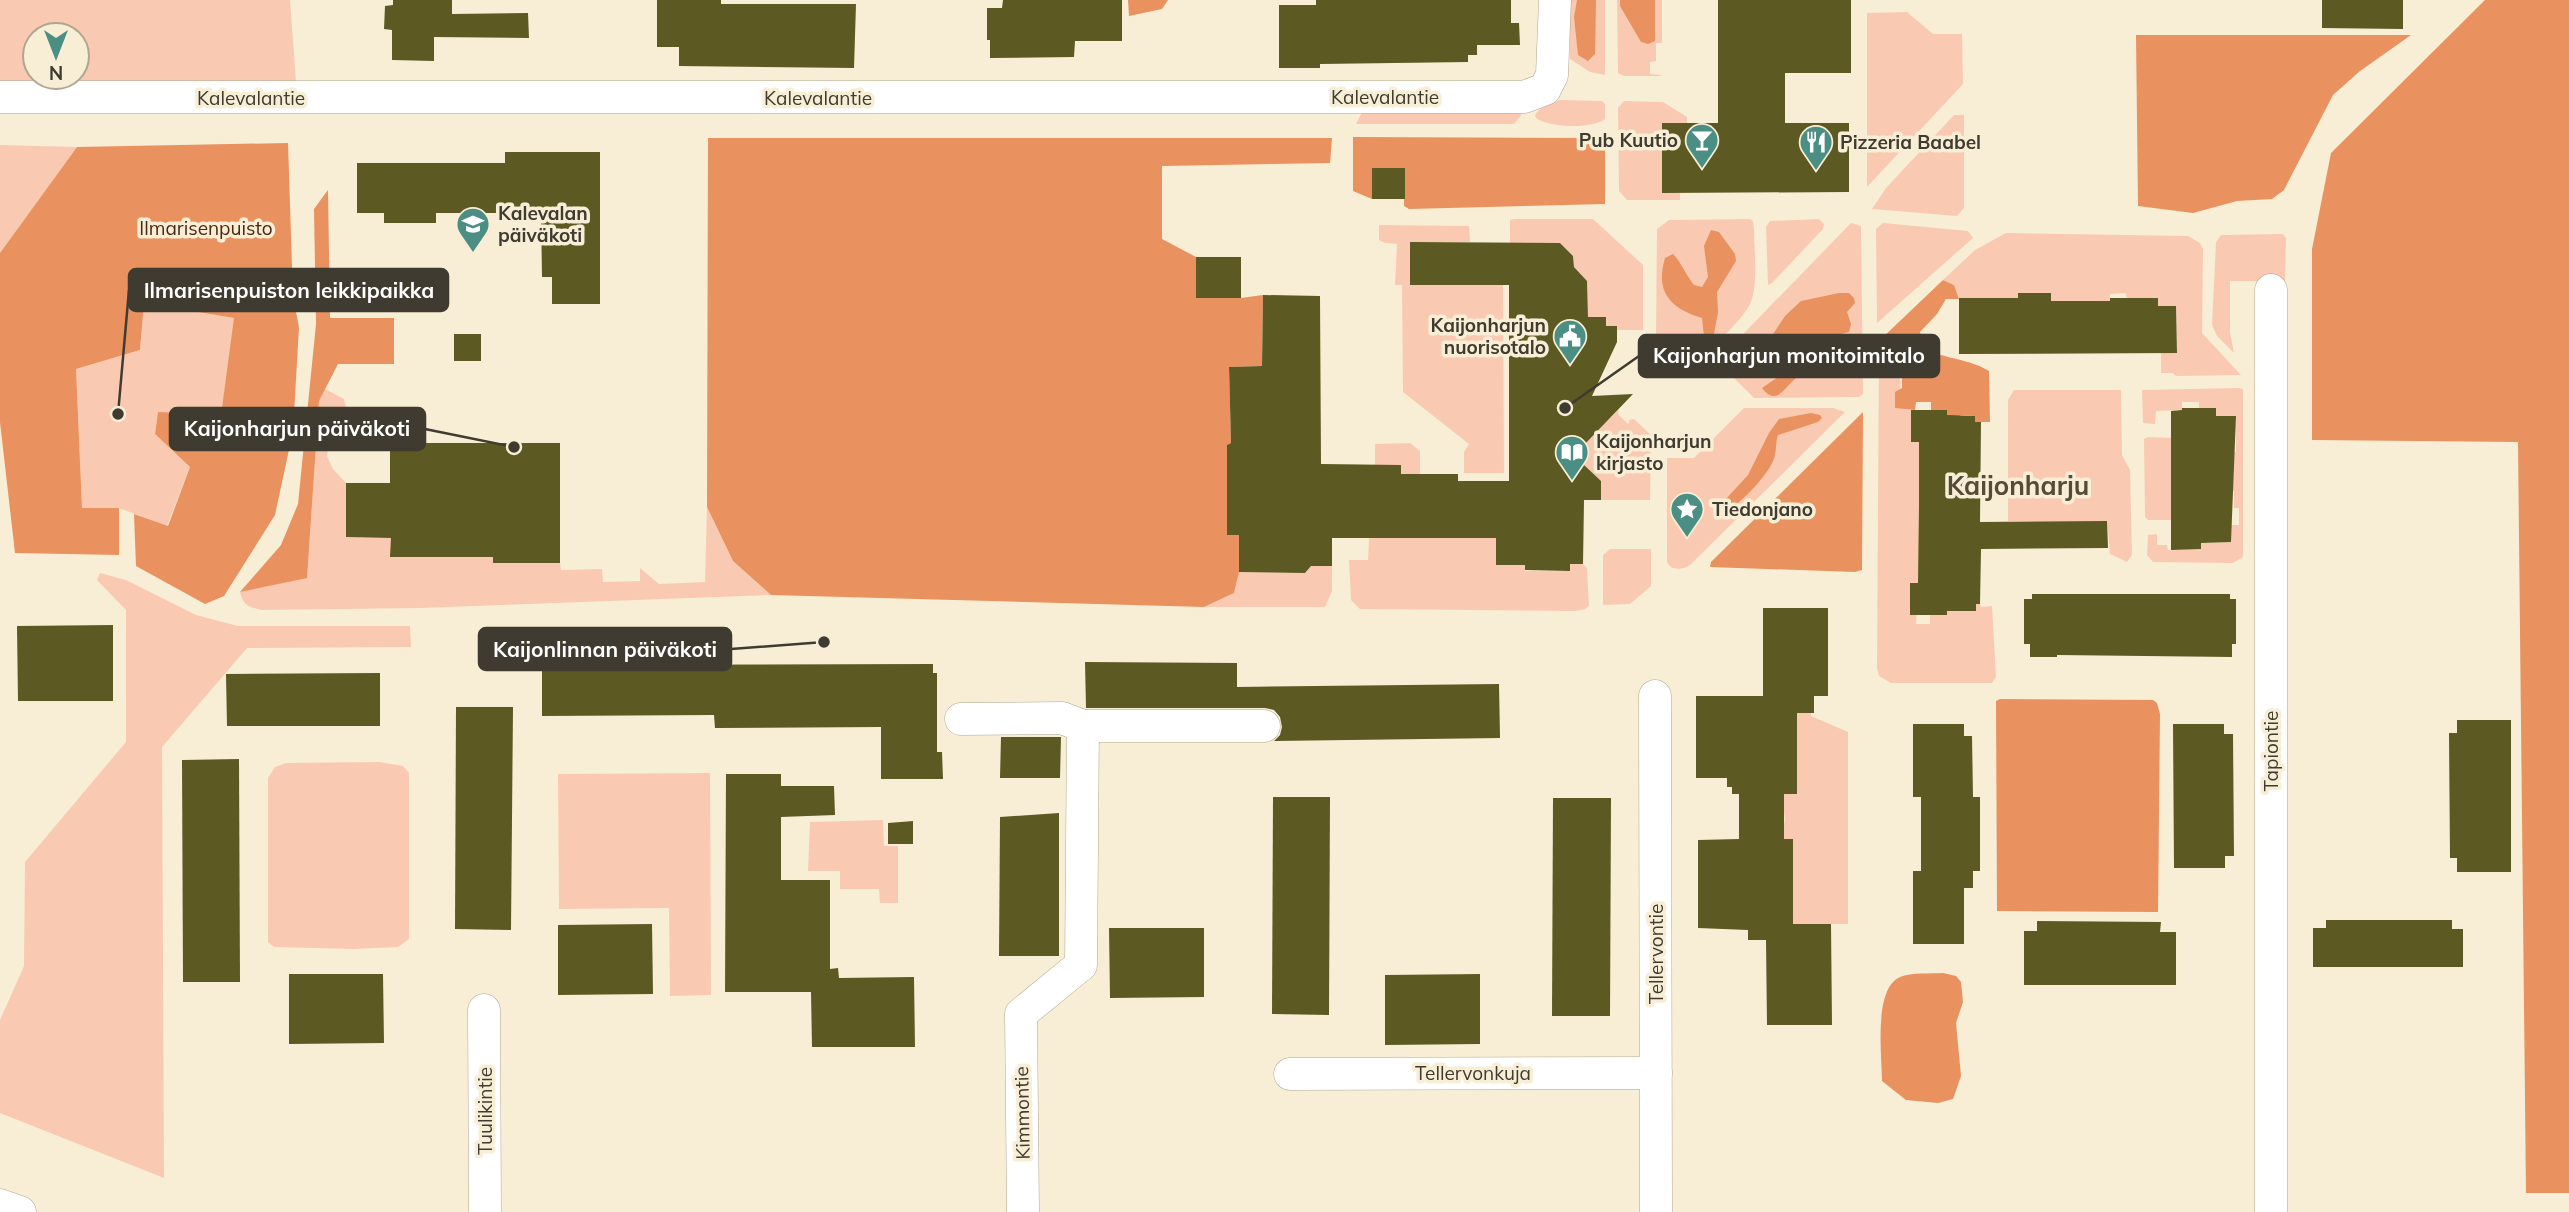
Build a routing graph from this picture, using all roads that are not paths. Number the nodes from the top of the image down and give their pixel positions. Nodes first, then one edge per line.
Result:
1 (1555, 0) edge
2 (0, 97) edge
3 (2271, 290) dead end
4 (1655, 696) dead end
5 (961, 719) dead end
6 (1083, 726) junction
7 (1264, 726) dead end
8 (484, 1010) dead end
9 (1656, 1073) junction
10 (1290, 1074) dead end
11 (0, 1205) edge
12 (20, 1212) edge
13 (485, 1212) edge
14 (1023, 1212) edge
15 (1656, 1212) edge
16 (2271, 1212) edge

1 - 2 street, Kalevalantie
3 - 16 street, Tapiontie
4 - 9 street, Tellervontie
5 - 6 street
6 - 7 street
6 - 14 street, Kimmontie
8 - 13 street, Tuulikintie
9 - 10 street, Tellervonkuja
9 - 15 street, Tellervontie
11 - 12 street

